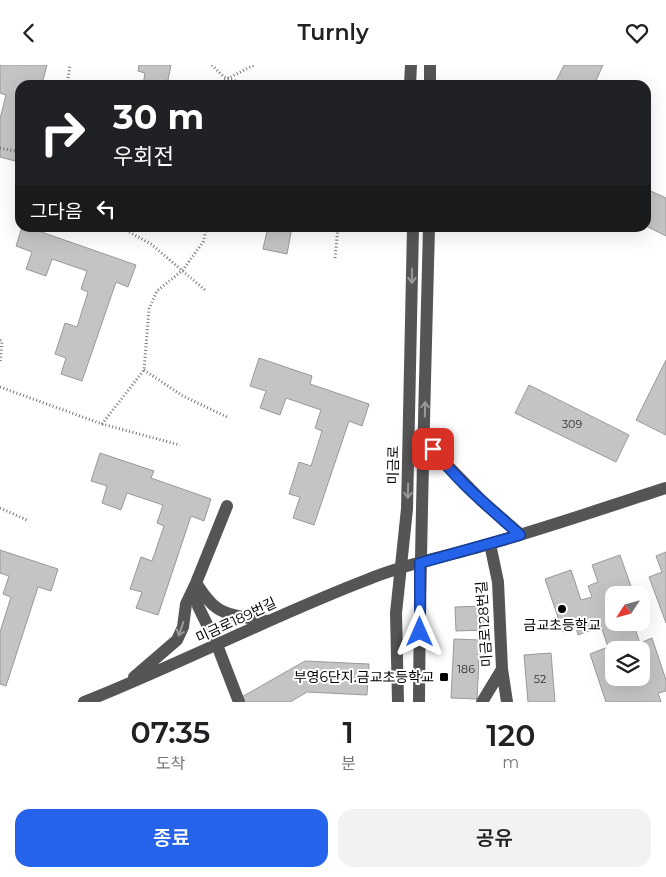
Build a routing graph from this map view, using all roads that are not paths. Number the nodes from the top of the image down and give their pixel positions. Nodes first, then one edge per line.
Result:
1 (411, 65) edge
2 (430, 65) edge
3 (410, 80) edge
4 (430, 80) edge
5 (413, 232) edge
6 (429, 232) edge
7 (424, 435) junction
8 (666, 488) edge
9 (227, 506) dead end
10 (520, 535) junction
11 (490, 544) junction
12 (420, 563) junction
13 (401, 568) junction
14 (196, 583) junction
15 (268, 621) junction
16 (217, 645) junction
17 (502, 669) junction
18 (123, 687) junction
19 (84, 702) edge
20 (239, 702) edge
21 (398, 702) edge
22 (419, 702) edge
23 (482, 702) edge
24 (507, 702) edge

1 - 3 street
2 - 4 street
5 -> 13 street, 미금로
7 -> 6 street
7 - 10 street
7 - 12 street
8 - 10 street, 미금로189번길
9 - 14 street
10 - 11 street, 미금로189번길
11 - 12 street, 미금로189번길
11 - 17 street, 미금로128번길
12 - 13 street, 미금로189번길
12 - 22 street
13 - 15 street, 미금로189번길
13 - 21 street, 미금로
14 - 15 street
14 - 16 street
14 -> 18 street
15 - 16 street, 미금로189번길
16 - 18 street, 미금로189번길
16 - 20 street
17 - 23 street
17 - 24 street, 미금로128번길
18 - 19 street, 미금로189번길

